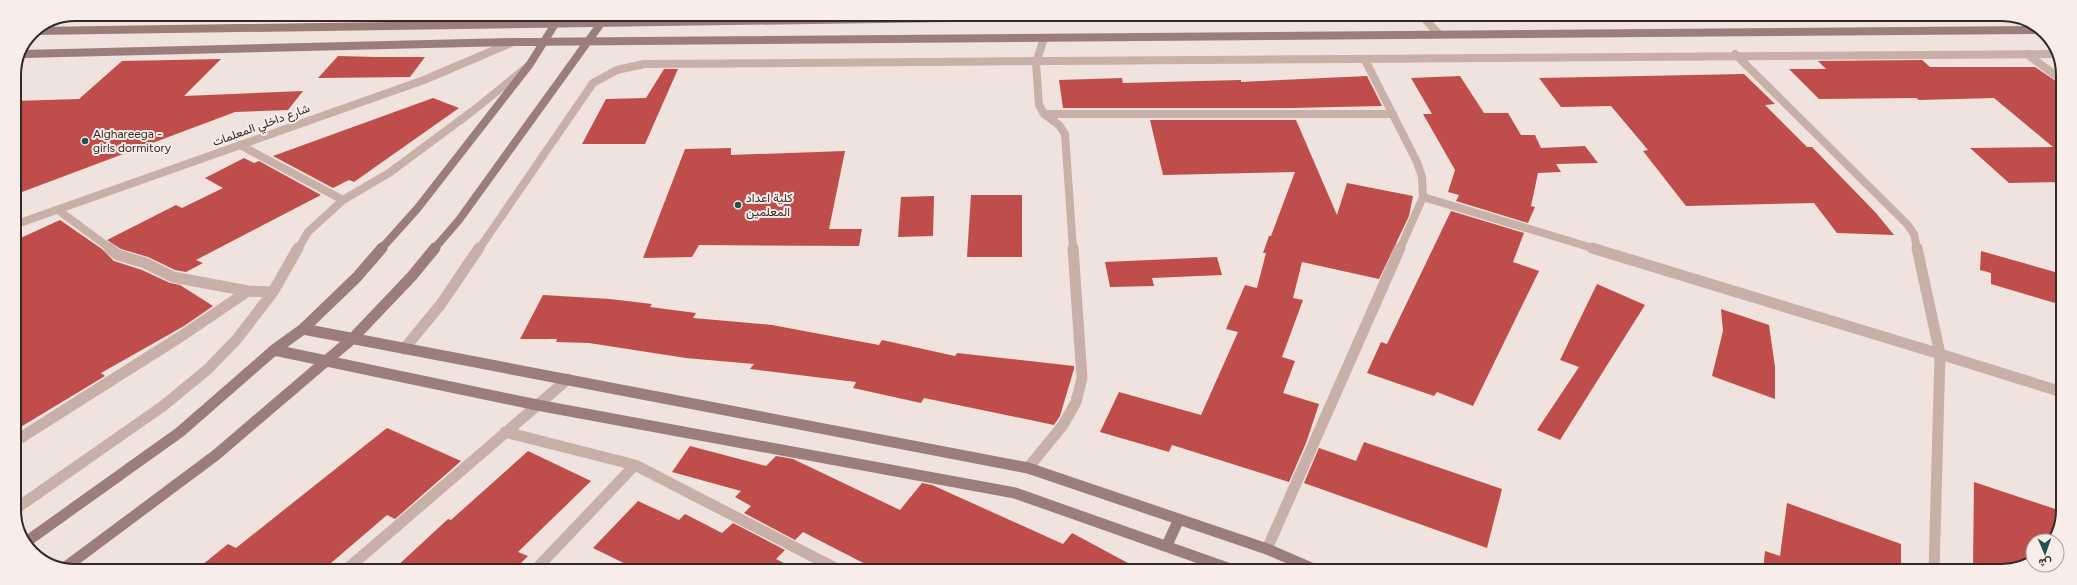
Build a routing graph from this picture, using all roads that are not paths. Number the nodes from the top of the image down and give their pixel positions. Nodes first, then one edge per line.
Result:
1 (558, 21) edge
2 (580, 21) edge
3 (603, 21) edge
4 (617, 21) edge
5 (698, 21) edge
6 (1427, 21) edge
7 (621, 22) joint
8 (555, 24) junction
9 (45, 30) edge
10 (2032, 30) edge
11 (1439, 34) junction
12 (1044, 38) junction
13 (513, 42) junction
14 (588, 42) junction
15 (544, 43) junction
16 (26, 54) edge
17 (1735, 54) junction
18 (2027, 54) junction
19 (2052, 54) edge
20 (1365, 60) junction
21 (1036, 63) junction
22 (530, 64) junction
23 (2056, 76) edge
24 (1044, 114) junction
25 (1393, 114) junction
26 (240, 145) junction
27 (1423, 197) junction
28 (343, 200) junction
29 (58, 210) junction
30 (21, 223) edge
31 (248, 291) junction
32 (273, 292) junction
33 (303, 329) junction
34 (353, 338) junction
35 (404, 349) junction
36 (274, 350) junction
37 (1940, 354) junction
38 (328, 360) junction
39 (568, 379) junction
40 (2056, 390) edge
41 (537, 406) junction
42 (505, 432) junction
43 (21, 438) edge
44 (635, 465) junction
45 (1028, 468) junction
46 (21, 505) edge
47 (1179, 519) junction
48 (30, 539) edge
49 (1167, 545) junction
50 (1267, 549) junction
51 (70, 564) edge
52 (353, 564) edge
53 (542, 564) edge
54 (827, 564) edge
55 (1220, 564) edge
56 (1302, 564) edge
57 (1934, 564) edge

1 - 8 street
2 - 8 main road
3 - 14 main road
4 - 7 main road
5 - 7 main road
6 - 11 street
8 - 9 main road
8 - 15 main road
10 - 11 main road
11 - 12 main road
12 - 14 main road
12 - 21 street
13 - 15 main road
13 - 16 main road
13 - 26 street, شارع داخلي المعلمات
14 - 15 main road
14 - 34 main road
15 - 22 main road
17 - 18 street
17 - 20 street
17 - 37 street
18 - 19 street
18 - 23 street
20 - 21 street
20 - 25 street
21 - 24 street
21 - 35 street
22 - 28 street
22 - 33 main road
24 - 25 street
24 - 45 street
25 - 27 street
26 - 28 street
26 - 29 street, شارع داخلي المعلمات
27 - 37 street
27 - 50 street
28 - 32 street
29 - 30 street, شارع داخلي المعلمات
29 - 31 street
31 - 32 street
31 - 43 street
32 - 46 street
33 - 34 main road
33 - 36 main road
34 - 35 main road
34 - 38 main road
35 - 39 main road
36 - 38 main road
36 - 48 main road
37 - 40 street
37 - 57 street
38 - 41 main road
38 - 51 main road
39 - 41 street
39 - 45 main road
41 - 42 street
41 - 49 main road
42 - 44 street
42 - 52 street
44 - 53 street
44 - 54 street
45 - 47 main road
47 - 49 main road
47 - 50 main road
49 - 55 main road
50 - 56 main road

